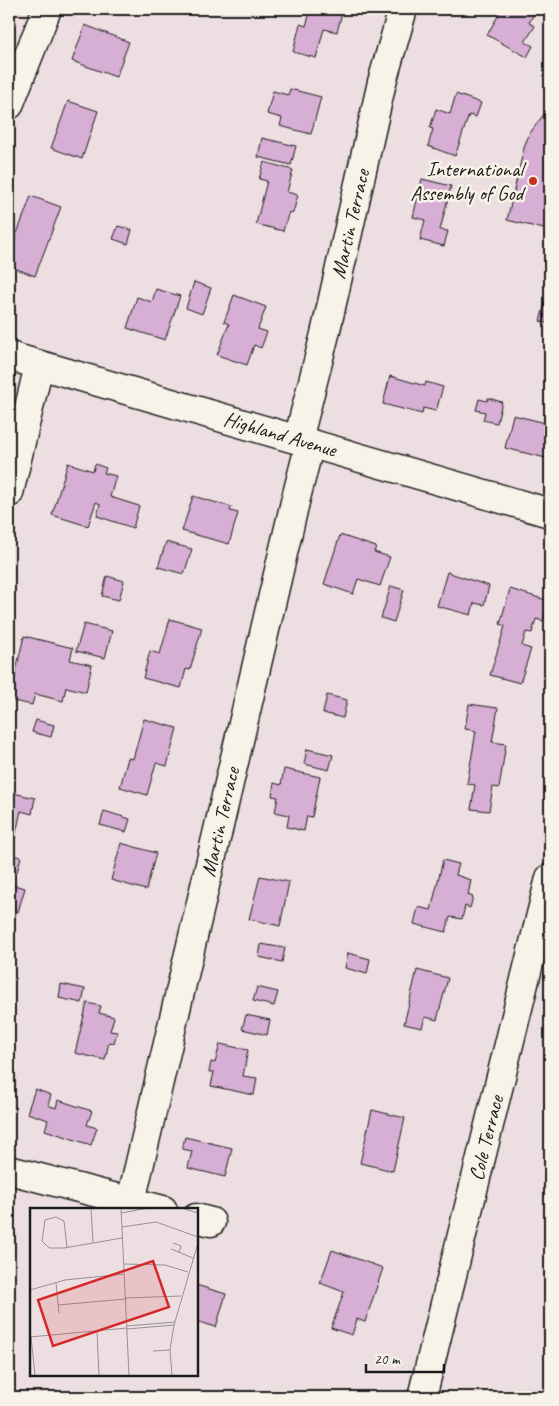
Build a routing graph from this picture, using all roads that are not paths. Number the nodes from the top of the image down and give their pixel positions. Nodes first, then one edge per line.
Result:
1 (47, 9) edge
2 (403, 9) edge
3 (9, 105) edge
4 (9, 356) edge
5 (39, 365) junction
6 (304, 442) junction
7 (9, 493) edge
8 (550, 513) edge
9 (550, 878) edge
10 (9, 1170) edge
11 (131, 1201) junction
12 (156, 1208) edge
13 (422, 1397) edge

1 - 3 street
2 - 6 street, Martin Terrace
4 - 5 street, Highland Avenue
5 - 6 street, Highland Avenue
5 - 7 street
6 - 8 street, Highland Avenue
6 - 11 street, Martin Terrace
9 - 13 street, Cole Terrace
10 - 11 street
11 - 12 street

